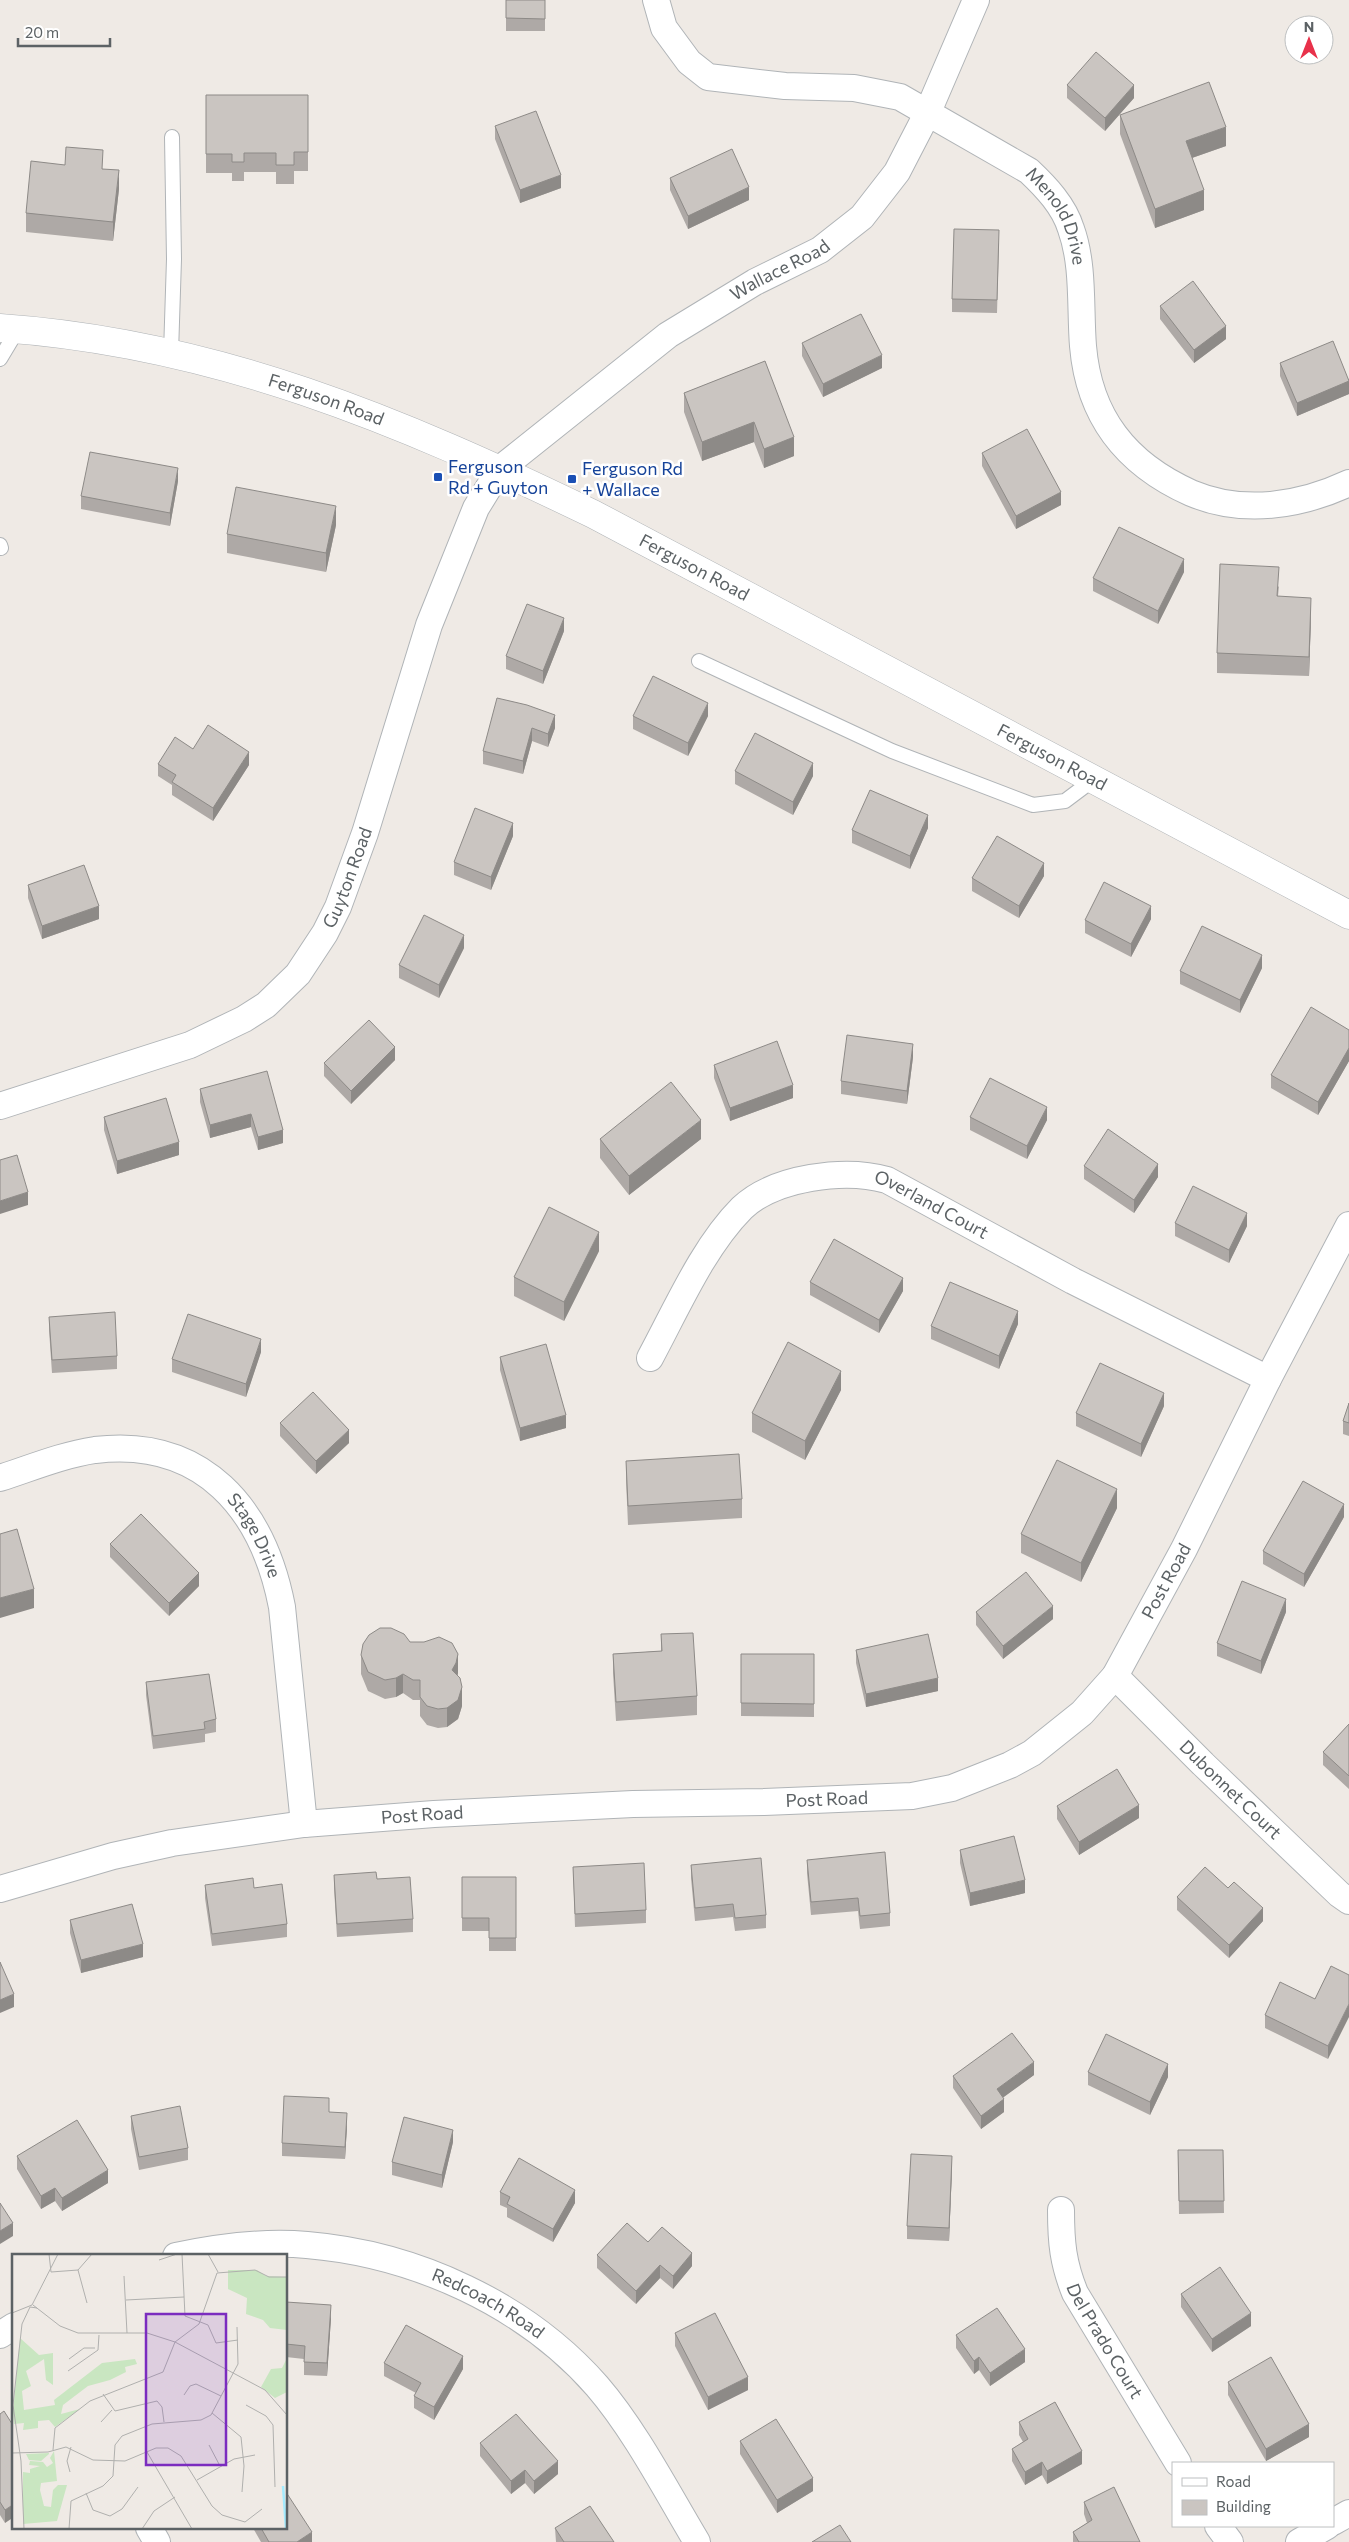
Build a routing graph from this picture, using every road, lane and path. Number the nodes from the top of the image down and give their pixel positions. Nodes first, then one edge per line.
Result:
1 (656, 0) edge
2 (976, 0) edge
3 (927, 114) junction
4 (172, 137) dead end
5 (9, 329) edge
6 (171, 353) junction
7 (0, 359) edge
8 (500, 469) junction
9 (1349, 483) edge
10 (699, 661) dead end
11 (1092, 780) junction
12 (1349, 915) edge
13 (0, 1106) edge
14 (1349, 1225) edge
15 (650, 1358) dead end
16 (1268, 1380) junction
17 (0, 1478) edge
18 (1115, 1676) junction
19 (304, 1824) junction
20 (0, 1889) edge
21 (1349, 1901) edge
22 (1061, 2210) dead end
23 (189, 2254) edge
24 (12, 2327) edge
25 (0, 2335) edge
26 (1177, 2462) edge
27 (1349, 2513) edge
28 (1334, 2521) edge
29 (1219, 2527) edge
30 (1325, 2527) edge
31 (150, 2530) edge
32 (157, 2542) edge
33 (697, 2542) edge
34 (1230, 2542) edge
35 (1299, 2542) edge

1 - 3 street, Menold Drive
2 - 3 street, Wallace Road
3 - 8 street, Wallace Road
3 - 9 street, Menold Drive
4 - 6 lane
5 - 6 street, Ferguson Road
5 - 7 lane
6 - 8 street, Ferguson Road
8 - 11 street, Ferguson Road
8 - 13 street, Guyton Road
10 - 11 lane
11 - 12 street, Ferguson Road
14 - 16 street, Post Road
15 - 16 street, Overland Court
16 - 18 street, Post Road
17 - 19 street, Stage Drive
18 - 19 street, Post Road
18 - 21 street, Dubonnet Court
19 - 20 street, Post Road
22 - 26 street, Del Prado Court
23 - 33 street, Redcoach Road
24 - 25 street
27 - 28 street
29 - 34 street
30 - 35 street
31 - 32 street

